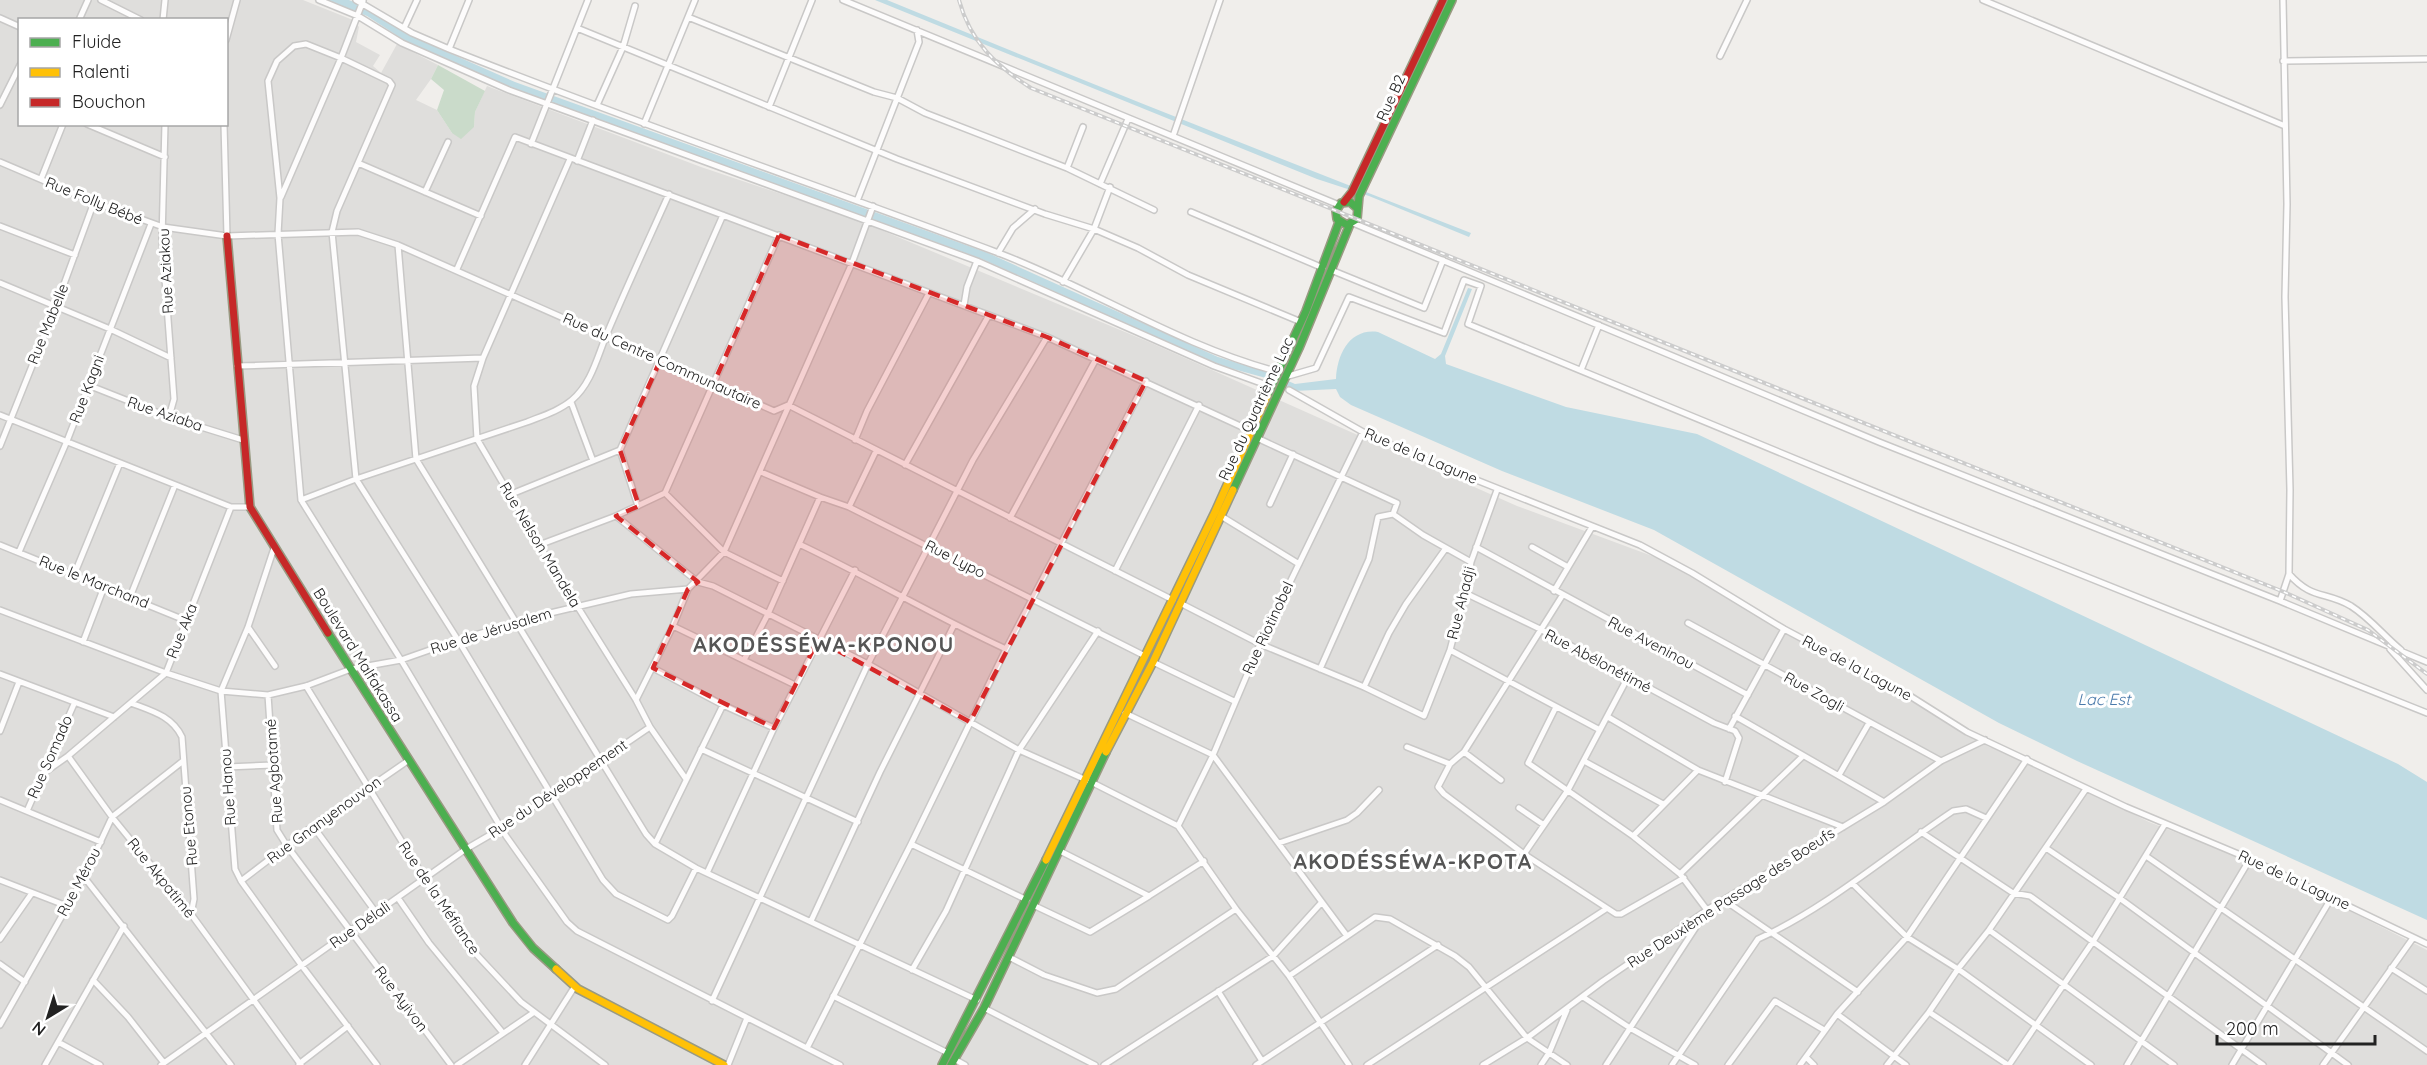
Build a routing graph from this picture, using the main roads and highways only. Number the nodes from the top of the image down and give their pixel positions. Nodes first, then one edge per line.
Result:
1 (1443, 0) edge
2 (1452, 0) edge
3 (1341, 204) junction
4 (1357, 208) junction
5 (1339, 222) junction
6 (1352, 224) junction
7 (227, 236) road end
8 (1282, 375) junction
9 (1190, 573) junction
10 (1177, 601) junction
11 (951, 1059) edge
12 (726, 1065) edge
13 (942, 1065) edge

1 - 3 main road, Rue B2
2 - 4 main road, Rue B2
3 - 4 main road
3 - 5 main road
4 - 6 main road
5 - 6 main road
5 - 8 main road, Rue du Quatrième Lac
6 - 8 main road, Rue du Quatrième Lac
7 - 12 main road, Boulevard Malfakassa
8 - 9 main road, Rue du Quatrième Lac
8 - 9 main road, Rue du Quatrième Lac
9 - 10 main road, Rue du Quatrième Lac
10 - 11 main road
10 - 11 main road
11 - 13 main road

